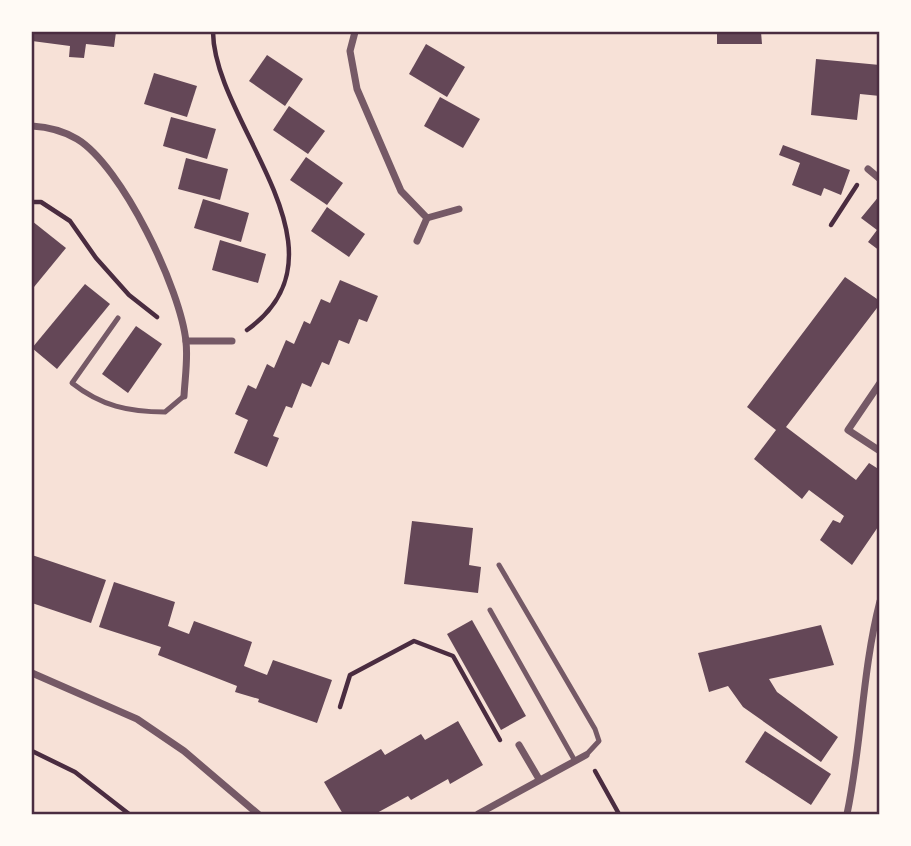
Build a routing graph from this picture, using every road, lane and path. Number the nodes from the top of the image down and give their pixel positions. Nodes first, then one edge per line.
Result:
1 (213, 32) edge
2 (355, 32) edge
3 (32, 126) edge
4 (868, 169) joint
5 (880, 179) edge
6 (32, 202) edge
7 (459, 209) dead end
8 (427, 218) junction
9 (831, 225) dead end
10 (417, 241) dead end
11 (118, 318) dead end
12 (186, 341) junction
13 (232, 341) joint
14 (880, 383) edge
15 (184, 396) joint
16 (880, 451) edge
17 (499, 565) dead end
18 (880, 601) edge
19 (490, 610) dead end
20 (32, 673) edge
21 (340, 707) dead end
22 (519, 745) joint
23 (32, 751) edge
24 (586, 755) junction
25 (575, 761) junction
26 (538, 779) junction
27 (129, 814) edge
28 (258, 814) edge
29 (478, 814) edge
30 (619, 814) edge
31 (847, 814) edge

1 - 13 path
2 - 8 street
3 - 12 street
4 - 5 street
4 - 9 path
6 - 12 path
7 - 8 street
8 - 10 street
11 - 15 lane
12 - 13 street
12 - 15 street
14 - 16 street
17 - 24 lane
18 - 31 street
19 - 25 lane
20 - 28 street
21 - 22 path
22 - 26 street
23 - 27 path
24 - 25 street
24 - 30 path
25 - 26 street
26 - 29 street

